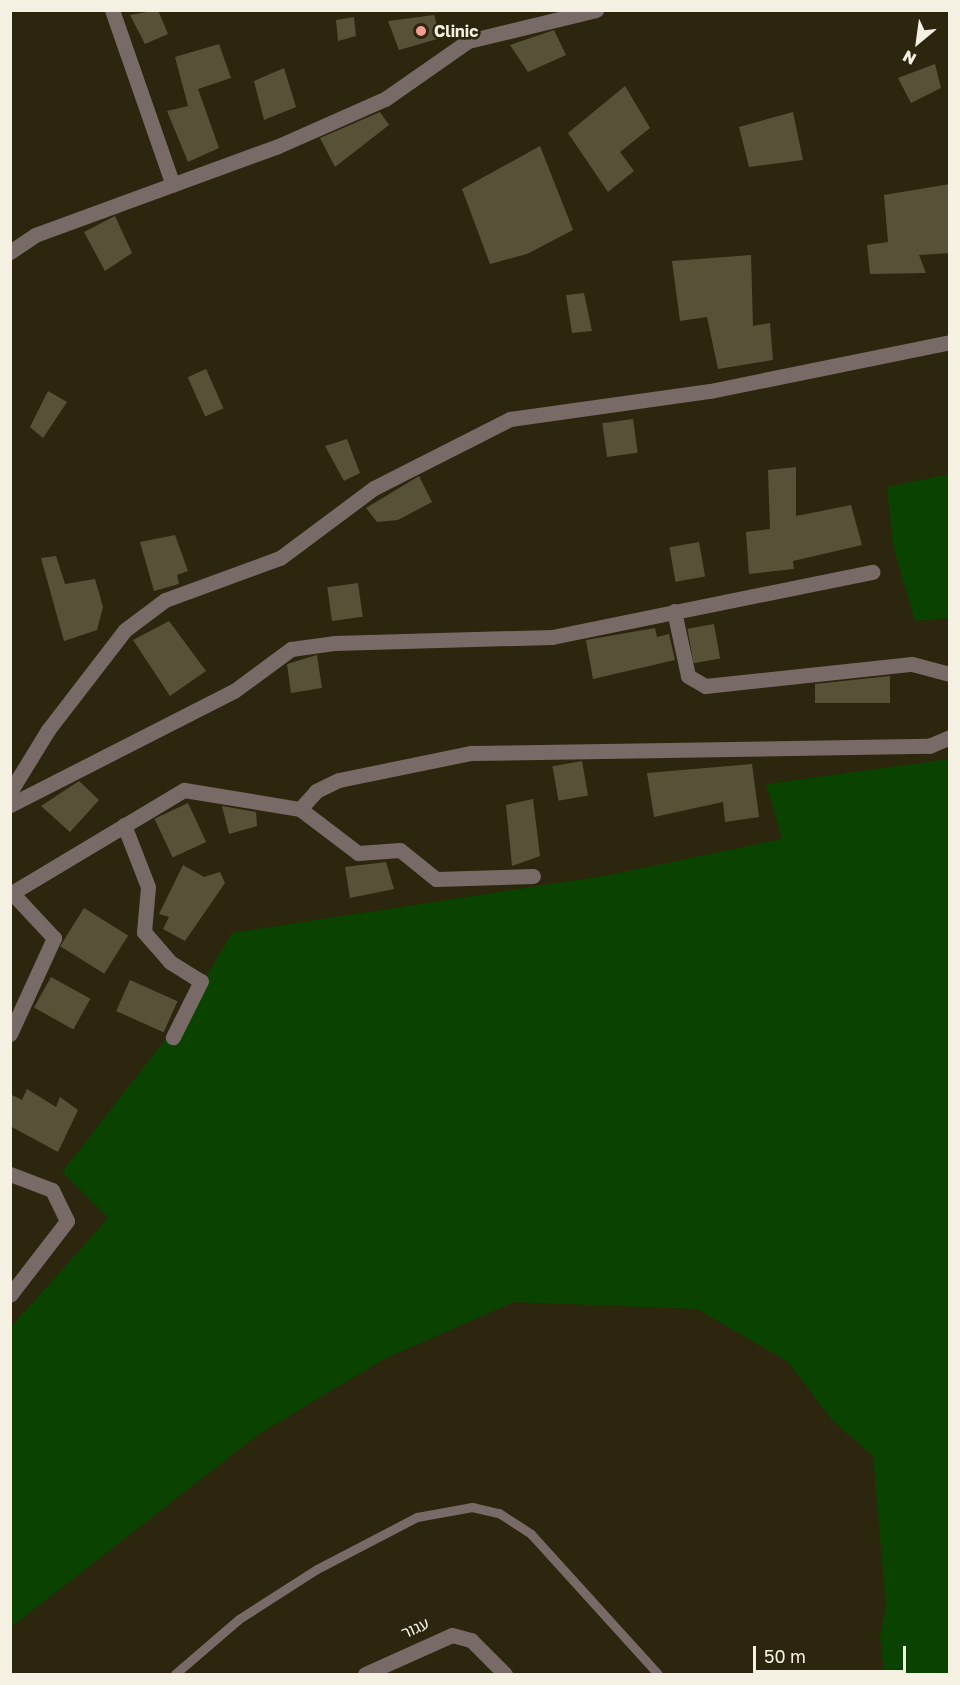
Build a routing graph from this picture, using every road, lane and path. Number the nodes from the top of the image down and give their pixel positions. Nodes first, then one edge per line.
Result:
1 (112, 10) edge
2 (596, 10) edge
3 (173, 185) junction
4 (10, 252) edge
5 (950, 342) edge
6 (872, 572) dead end
7 (674, 611) junction
8 (950, 674) edge
9 (950, 737) edge
10 (10, 792) edge
11 (10, 805) edge
12 (300, 809) junction
13 (124, 825) junction
14 (532, 876) dead end
15 (11, 894) edge
16 (10, 1034) edge
17 (173, 1037) dead end
18 (10, 1174) edge
19 (10, 1295) edge
20 (175, 1674) edge
21 (365, 1674) edge
22 (505, 1674) edge
23 (658, 1674) edge

1 - 3 street
2 - 3 street
3 - 4 street
5 - 10 street
6 - 7 street
7 - 8 street
7 - 11 street
9 - 12 street
12 - 13 street
12 - 14 street
13 - 15 street
13 - 17 street
15 - 16 street
18 - 19 street
20 - 23 lane
21 - 22 street, עגור

